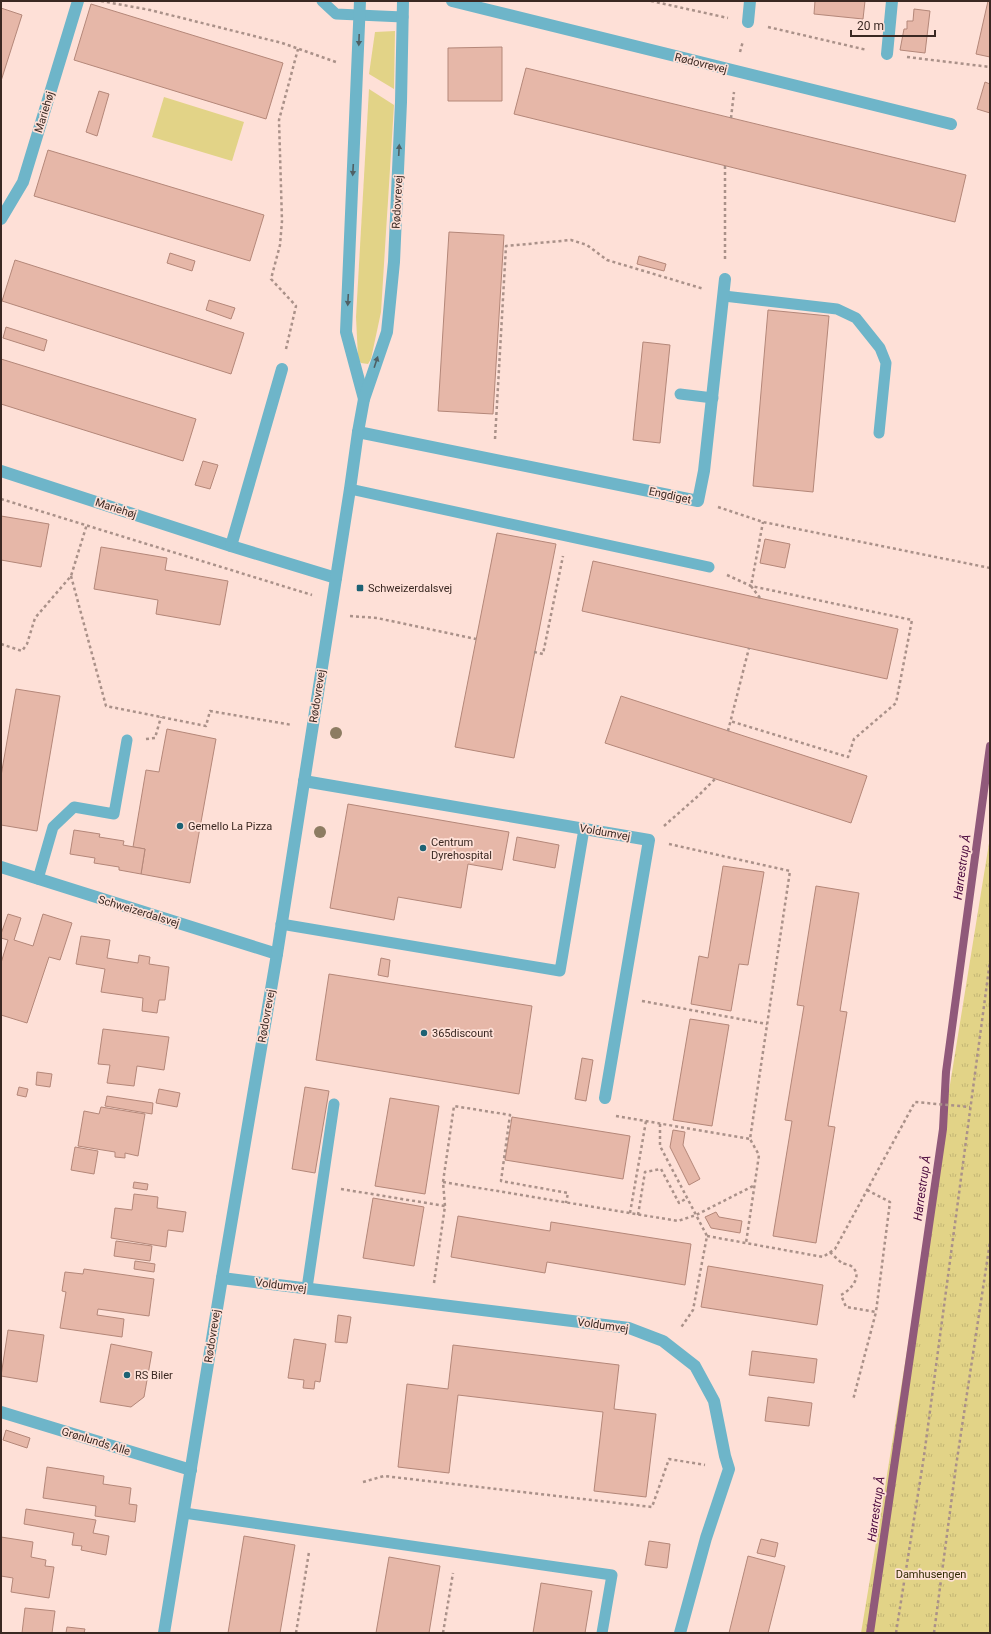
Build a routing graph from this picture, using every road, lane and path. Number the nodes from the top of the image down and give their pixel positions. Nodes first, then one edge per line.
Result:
1 (78, 1) edge
2 (101, 1) edge
3 (322, 1) edge
4 (360, 1) edge
5 (404, 1) edge
6 (452, 1) edge
7 (651, 1) edge
8 (750, 1) edge
9 (892, 1) edge
10 (360, 16) junction
11 (403, 17) junction
12 (748, 22) junction
13 (298, 49) junction
14 (887, 54) junction
15 (990, 67) edge
16 (358, 70) junction
17 (951, 124) dead end
18 (726, 166) dead end
19 (1, 219) edge
20 (726, 279) joint
21 (724, 296) junction
22 (282, 370) joint
23 (680, 394) dead end
24 (712, 398) junction
25 (364, 399) junction
26 (358, 432) junction
27 (879, 433) dead end
28 (493, 459) junction
29 (1, 470) edge
30 (350, 489) junction
31 (1, 499) edge
32 (94, 501) junction
33 (698, 501) junction
34 (763, 522) junction
35 (86, 525) junction
36 (567, 536) junction
37 (231, 546) junction
38 (709, 567) joint
39 (990, 568) edge
40 (71, 576) junction
41 (336, 578) junction
42 (751, 586) junction
43 (760, 598) dead end
44 (332, 602) junction
45 (330, 614) junction
46 (476, 638) dead end
47 (1, 644) edge
48 (749, 648) dead end
49 (534, 652) dead end
50 (161, 717) junction
51 (730, 721) junction
52 (312, 728) junction
53 (728, 731) dead end
54 (127, 740) joint
55 (715, 779) dead end
56 (304, 781) junction
57 (584, 829) junction
58 (649, 840) junction
59 (1, 868) edge
60 (38, 879) junction
61 (281, 924) junction
62 (276, 954) junction
63 (990, 961) edge
64 (622, 998) junction
65 (767, 1024) junction
66 (605, 1098) joint
67 (334, 1104) dead end
68 (970, 1107) junction
69 (646, 1121) junction
70 (660, 1124) junction
71 (750, 1139) junction
72 (443, 1182) junction
73 (322, 1185) junction
74 (755, 1185) junction
75 (867, 1190) junction
76 (687, 1198) junction
77 (566, 1203) junction
78 (445, 1206) junction
79 (630, 1213) junction
80 (638, 1215) junction
81 (696, 1215) junction
82 (707, 1236) junction
83 (990, 1242) edge
84 (746, 1243) junction
85 (830, 1252) junction
86 (222, 1278) junction
87 (307, 1288) junction
88 (431, 1304) junction
89 (876, 1312) junction
90 (669, 1346) junction
91 (853, 1400) dead end
92 (1, 1412) edge
93 (729, 1469) junction
94 (191, 1470) junction
95 (363, 1482) dead end
96 (184, 1513) junction
97 (313, 1532) junction
98 (456, 1553) junction
99 (164, 1633) edge
100 (296, 1633) edge
101 (443, 1633) edge
102 (602, 1633) edge
103 (680, 1633) edge
104 (896, 1633) edge
105 (934, 1633) edge

1 - 19 street, Mariehøj
2 - 13 path
3 - 10 lane
4 - 10 street, Rødovrevej
5 - 11 street, Rødovrevej
6 - 17 street, Rødovrevej
7 - 12 path
8 - 12 street
9 - 14 street
10 - 11 lane
10 -> 16 street, Rødovrevej
25 -> 11 street, Rødovrevej
12 - 14 path
13 - 16 path
13 - 22 path
14 - 15 path
16 -> 25 street, Rødovrevej
18 - 20 path
20 - 21 street, Engdiget
21 - 24 street, Engdiget
21 - 27 lane
21 - 28 path
22 - 37 street
23 - 24 lane
24 - 33 street, Engdiget
25 - 26 street, Rødovrevej
26 - 28 street, Engdiget
26 - 30 street, Rødovrevej
28 - 33 street, Engdiget
29 - 32 street, Mariehøj
30 - 36 lane
30 - 41 street, Rødovrevej
31 - 35 path
32 - 35 path
32 - 37 street, Mariehøj
33 - 34 path
34 - 39 path
34 - 42 path
35 - 40 path
35 - 44 path
36 - 38 lane
36 - 49 path
37 - 41 street, Mariehøj
38 - 42 path
40 - 47 path
40 - 50 path
41 - 44 street, Rødovrevej
42 - 43 path
42 - 51 path
44 - 45 street, Rødovrevej
45 - 46 path
45 - 52 street, Rødovrevej
48 - 51 path
50 - 52 path
50 - 54 path
51 - 53 path
52 - 56 street, Rødovrevej
54 - 60 lane
55 - 58 path
56 - 57 street, Voldumvej
56 - 61 street, Rødovrevej
57 - 58 street, Voldumvej
57 - 61 lane
58 - 64 street
58 - 65 path
59 - 60 street, Schweizerdalsvej
60 - 62 street, Schweizerdalsvej
61 - 62 street, Rødovrevej
62 - 86 street, Rødovrevej
63 - 68 path
64 - 65 path
64 - 66 street
65 - 71 path
66 - 69 path
67 - 73 lane
68 - 75 path
68 - 104 path
69 - 70 path
69 - 79 path
70 - 71 path
70 - 76 path
71 - 74 path
72 - 77 path
72 - 77 path
72 - 78 path
73 - 78 path
73 - 87 lane
74 - 81 path
74 - 84 path
75 - 85 path
75 - 89 path
76 - 80 path
76 - 81 path
77 - 79 path
78 - 88 path
79 - 80 path
80 - 81 path
81 - 82 path
82 - 84 path
82 - 90 path
83 - 105 path
84 - 85 path
85 - 89 path
86 - 87 street, Voldumvej
86 - 94 street, Rødovrevej
87 - 88 street, Voldumvej
88 - 90 street, Voldumvej
89 - 91 path
90 - 93 street, Voldumvej
92 - 94 street, Grønlunds Alle
93 - 95 path
93 - 103 street
94 - 96 street, Rødovrevej
96 - 97 lane
96 - 99 street, Rødovrevej
97 - 98 lane
97 - 100 path
98 - 101 path
98 - 102 lane

